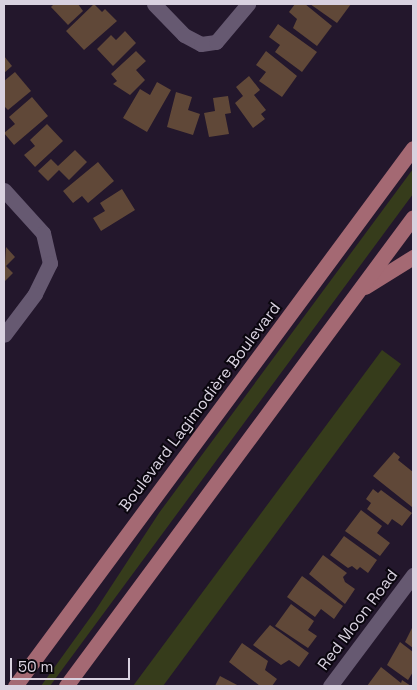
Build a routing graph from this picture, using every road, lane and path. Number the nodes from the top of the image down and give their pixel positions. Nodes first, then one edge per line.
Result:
1 (154, 4) edge
2 (248, 4) edge
3 (413, 148) edge
4 (4, 190) edge
5 (413, 217) edge
6 (413, 257) edge
7 (357, 292) junction
8 (4, 335) edge
9 (413, 574) edge
10 (15, 686) edge
11 (66, 686) edge
12 (330, 686) edge

1 - 2 street
3 - 10 main road, Boulevard Lagimodière Boulevard
4 - 8 street
5 - 7 main road
6 - 7 main road
7 - 11 main road
9 - 12 street, Red Moon Road

